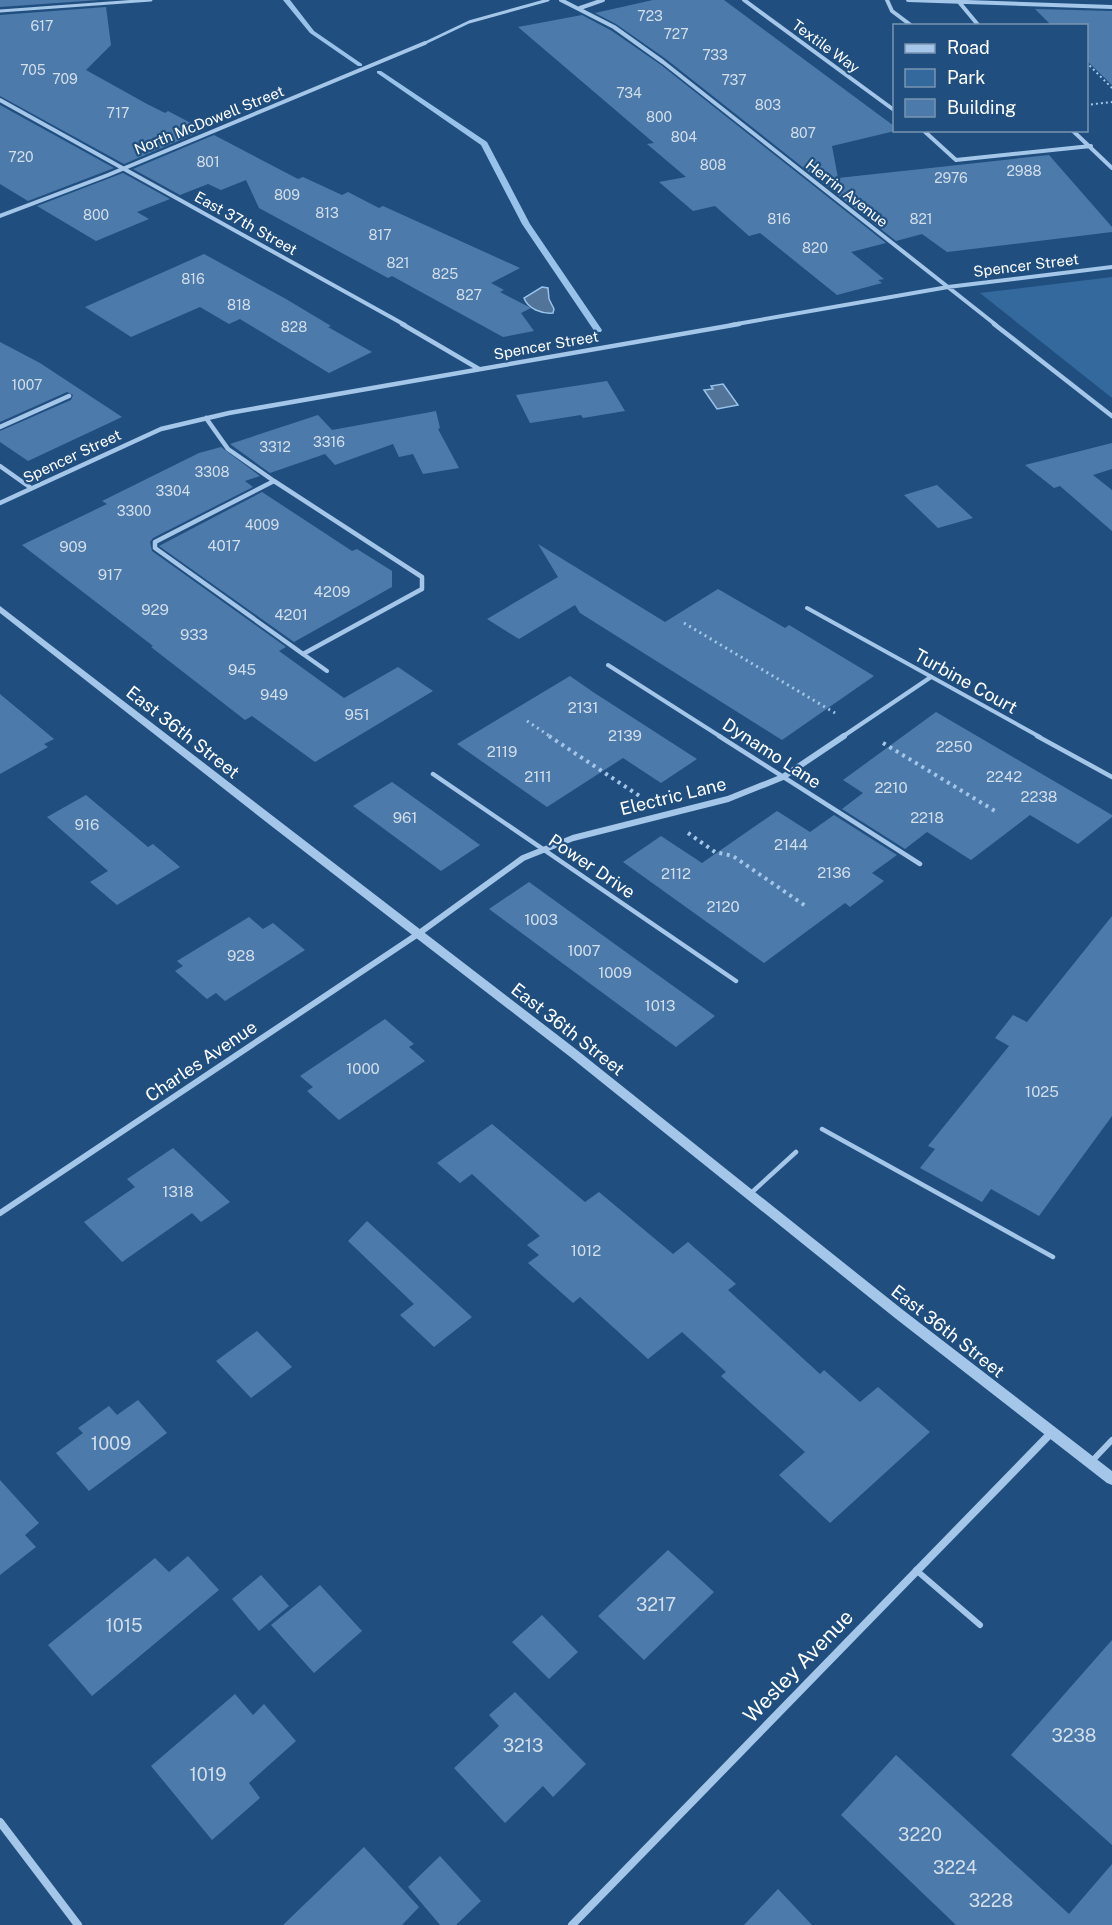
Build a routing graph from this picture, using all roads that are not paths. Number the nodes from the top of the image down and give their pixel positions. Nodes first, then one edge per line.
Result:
1 (152, 0) edge
2 (548, 0) edge
3 (561, 0) edge
4 (603, 0) edge
5 (744, 0) edge
6 (887, 0) edge
7 (908, 0) edge
8 (959, 2) junction
9 (1112, 7) edge
10 (580, 8) junction
11 (0, 11) edge
12 (909, 24) edge
13 (977, 24) edge
14 (425, 43) joint
15 (0, 100) edge
16 (893, 109) edge
17 (924, 132) edge
18 (1074, 132) edge
19 (1091, 146) junction
20 (124, 168) junction
21 (1112, 168) edge
22 (0, 216) edge
23 (1112, 267) edge
24 (948, 287) junction
25 (479, 369) junction
26 (69, 396) dead end
27 (1112, 416) edge
28 (206, 418) junction
29 (0, 428) edge
30 (0, 466) edge
31 (274, 481) junction
32 (31, 488) junction
33 (0, 503) edge
34 (807, 608) dead end
35 (0, 609) edge
36 (303, 654) junction
37 (608, 665) dead end
38 (327, 671) dead end
39 (931, 677) junction
40 (434, 774) dead end
41 (783, 777) junction
42 (1112, 777) edge
43 (544, 849) junction
44 (921, 864) dead end
45 (418, 934) junction
46 (736, 981) dead end
47 (822, 1129) dead end
48 (796, 1152) dead end
49 (750, 1194) junction
50 (0, 1213) edge
51 (1053, 1257) dead end
52 (1052, 1432) junction
53 (1112, 1440) edge
54 (1090, 1462) junction
55 (1112, 1479) edge
56 (916, 1570) junction
57 (980, 1625) dead end
58 (0, 1822) edge
59 (78, 1925) edge
60 (572, 1925) edge

1 - 11 lane
2 - 14 lane
3 - 10 street, Herrin Avenue
4 - 10 street
5 - 16 street, Textile Way
6 - 12 street
7 - 8 street
8 - 9 street
8 - 13 street
10 - 24 street, Herrin Avenue
14 - 20 street, North McDowell Street
15 - 20 street, East 37th Street
17 - 19 street
18 - 19 street
19 - 21 street
20 - 22 street, North McDowell Street
20 - 25 street, East 37th Street
23 - 24 street, Spencer Street
24 - 25 street, Spencer Street
24 - 27 street, Herrin Avenue
25 - 28 street, Spencer Street
26 - 29 street
28 - 31 street
28 - 32 street, Spencer Street
30 - 32 street
31 - 36 street
31 - 36 street
32 - 33 street, Spencer Street
34 - 39 lane, Turbine Court
35 - 45 street, East 36th Street
36 - 38 lane
37 - 41 lane, Dynamo Lane
39 - 41 street, Electric Lane
39 - 42 lane, Turbine Court
40 - 43 lane, Power Drive
41 - 43 street, Electric Lane
41 - 44 lane, Dynamo Lane
43 - 45 street, Electric Lane
43 - 46 lane, Power Drive
45 - 49 street, East 36th Street
45 - 50 street, Charles Avenue
47 - 51 lane
48 - 49 lane
49 - 52 street, East 36th Street
52 - 54 street, East 36th Street
52 - 56 street, Wesley Avenue
53 - 54 lane
54 - 55 street, East 36th Street
56 - 57 lane
56 - 60 street, Wesley Avenue
58 - 59 street

